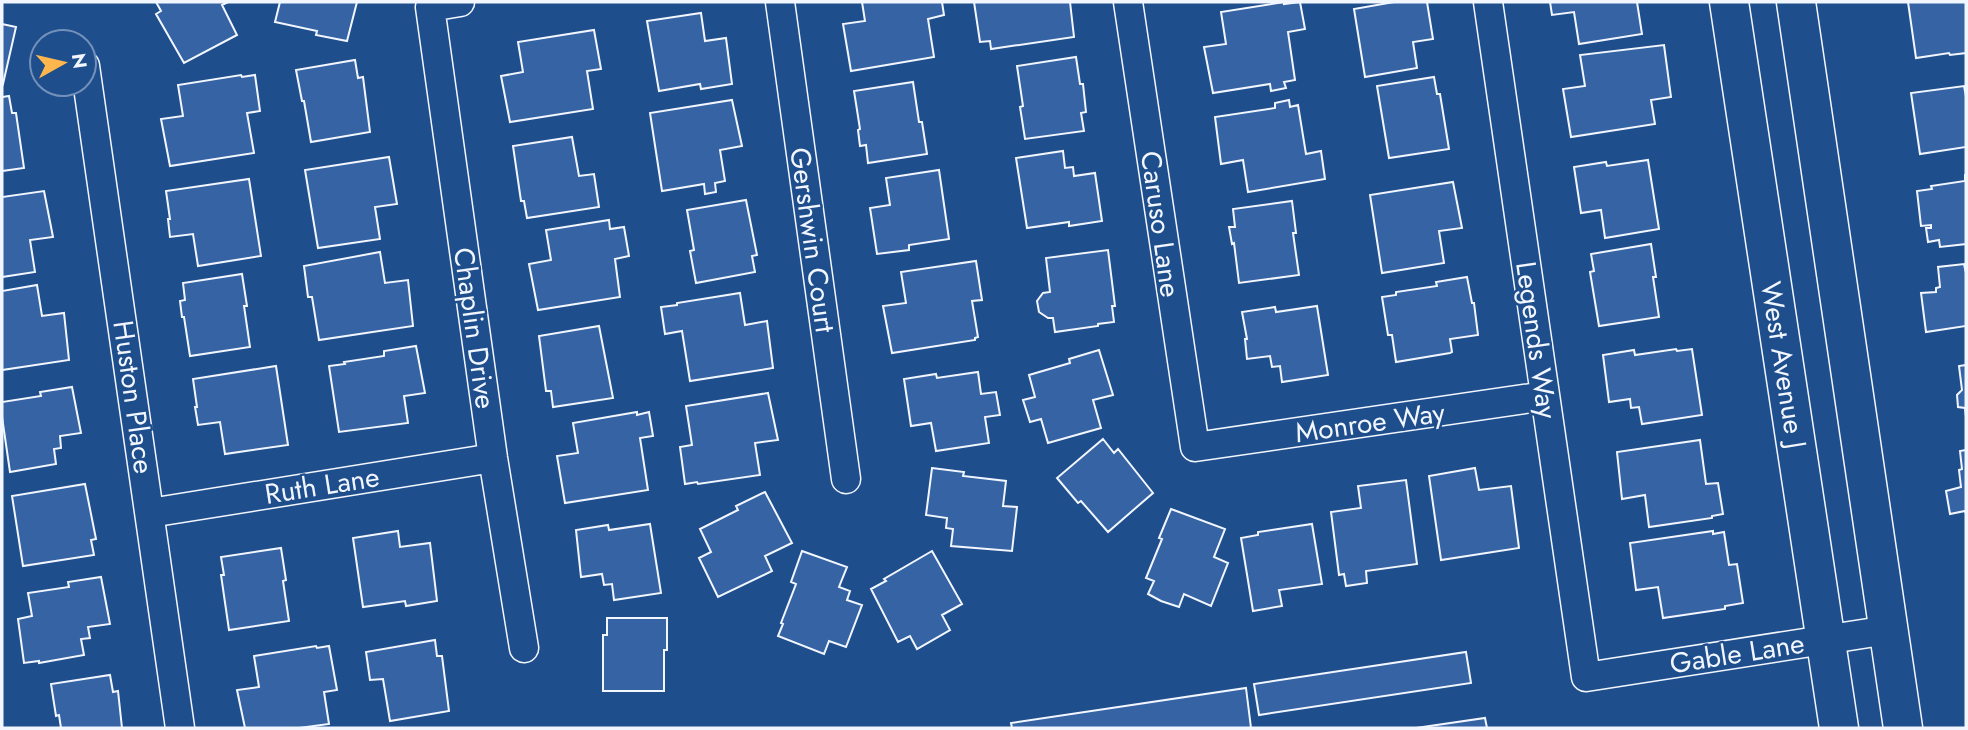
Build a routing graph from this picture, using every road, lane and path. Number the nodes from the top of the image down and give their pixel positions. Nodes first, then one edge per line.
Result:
1 (460, 2) edge
2 (779, 2) edge
3 (1128, 2) edge
4 (1488, 2) edge
5 (1729, 2) edge
6 (1796, 2) edge
7 (90, 98) edge
8 (1545, 396) junction
9 (1195, 447) joint
10 (493, 458) junction
11 (846, 479) dead end
12 (150, 513) junction
13 (1888, 629) junction
14 (1825, 638) junction
15 (524, 648) dead end
16 (1586, 677) joint
17 (180, 728) edge
18 (1839, 728) edge
19 (1903, 728) edge

1 - 10 street, Chaplin Drive
2 - 11 street, Gershwin Court
3 - 9 street, Caruso Lane
4 - 8 street, Legends Way
5 - 14 main road, West Avenue J
6 - 13 main road
7 - 12 street, Huston Place
8 - 9 street, Monroe Way
8 - 16 street, Legends Way
10 - 12 street, Ruth Lane
10 - 15 street, Chaplin Drive
12 - 17 street, Huston Place
13 - 14 street, Gable Lane
13 - 19 main road
14 - 16 street, Gable Lane
14 - 18 main road, West Avenue J

